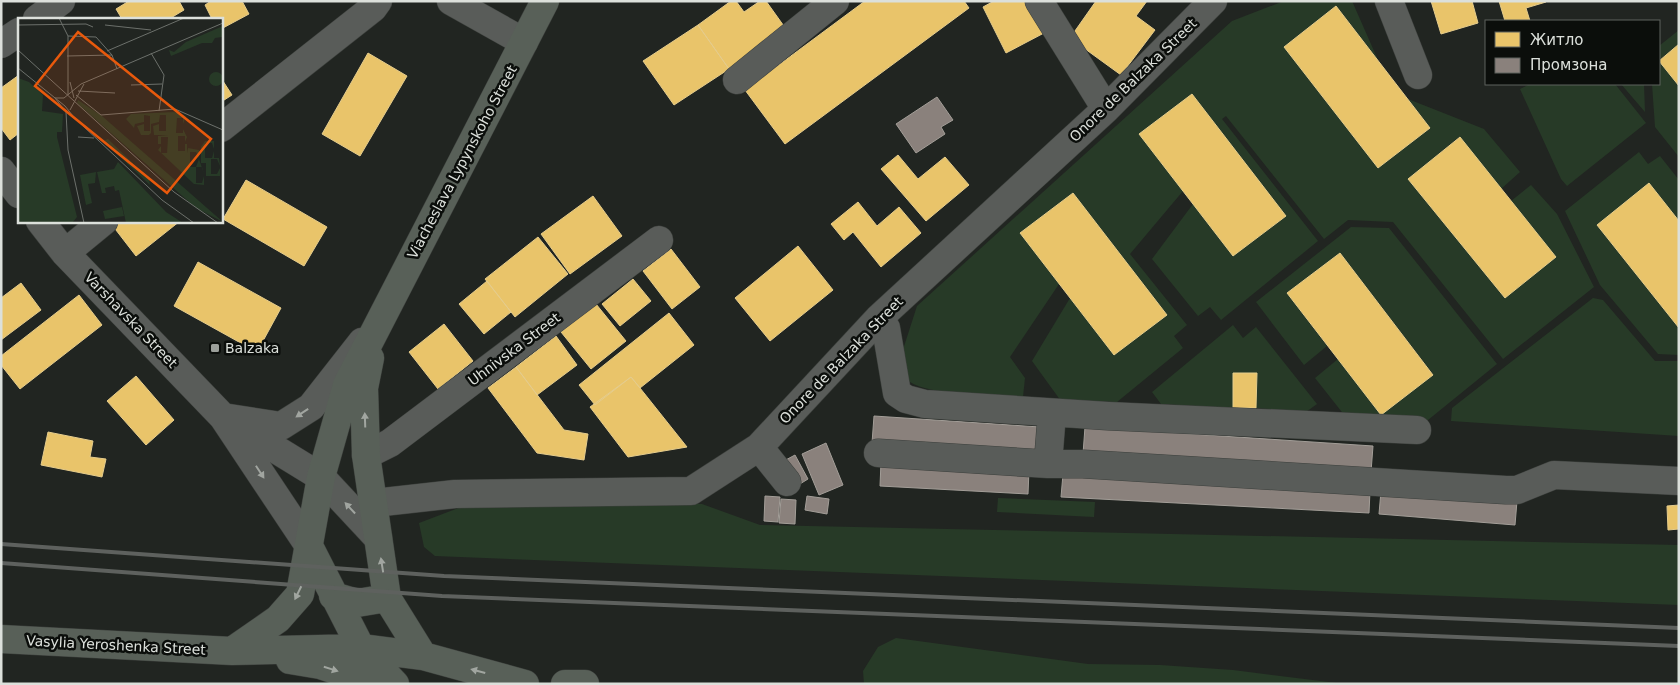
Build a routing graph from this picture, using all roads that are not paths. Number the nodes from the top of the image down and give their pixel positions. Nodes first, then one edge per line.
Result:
1 (61, 1) edge
2 (378, 1) edge
3 (451, 1) edge
4 (545, 1) edge
5 (835, 1) edge
6 (1039, 1) edge
7 (1214, 1) edge
8 (1389, 1) edge
9 (38, 18) edge
10 (18, 33) edge
11 (524, 42) junction
12 (1, 44) edge
13 (1418, 75) dead end
14 (737, 80) dead end
15 (1106, 108) junction
16 (222, 127) edge
17 (1, 171) edge
18 (18, 193) edge
19 (41, 222) edge
20 (103, 222) edge
21 (659, 240) dead end
22 (65, 253) junction
23 (878, 318) junction
24 (378, 322) junction
25 (1052, 413) junction
26 (223, 417) junction
27 (1417, 430) dead end
28 (759, 447) junction
29 (878, 453) dead end
30 (366, 455) junction
31 (1048, 464) junction
32 (321, 477) junction
33 (1679, 481) edge
34 (787, 482) dead end
35 (374, 503) junction
36 (378, 538) junction
37 (308, 546) junction
38 (334, 596) junction
39 (387, 598) junction
40 (1, 638) edge
41 (361, 648) junction
42 (232, 651) junction
43 (423, 656) junction
44 (378, 684) edge
45 (395, 684) edge
46 (526, 684) edge
47 (565, 684) edge
48 (585, 684) edge

1 - 9 street
2 - 16 street
3 - 11 street
4 - 11 main road, Viacheslava Lypynskoho Street
5 - 14 street
6 - 15 street
7 - 15 street, Onore de Balzaka Street
8 - 13 street
10 - 12 street
11 - 24 main road, Viacheslava Lypynskoho Street
15 - 23 street, Onore de Balzaka Street
17 - 18 street
19 - 22 street, Varshavska Street
20 - 22 street
21 - 30 street, Uhnivska Street
22 - 26 street, Varshavska Street
23 - 25 street
23 - 28 street, Onore de Balzaka Street
24 -> 26 street
30 -> 24 main road, Viacheslava Lypynskoho Street
24 - 32 main road, Viacheslava Lypynskoho Street
25 - 27 street
25 - 31 street
26 - 32 street, Varshavska Street
26 -> 37 street, Varshavska Street
28 - 34 street
28 - 35 street, Onore de Balzaka Street
29 - 31 street
30 - 35 main road, Viacheslava Lypynskoho Street
31 - 33 street
36 -> 32 street, Varshavska Street
32 - 37 main road, Viacheslava Lypynskoho Street
35 - 36 main road, Viacheslava Lypynskoho Street
39 -> 36 main road, Viacheslava Lypynskoho Street
37 - 38 main road
37 -> 42 main road, Viacheslava Lypynskoho Street
38 - 39 main road
38 - 41 main road
39 - 43 main road, Viacheslava Lypynskoho Street
40 - 42 main road, Vasylia Yeroshenka Street
41 - 42 main road, Vasylia Yeroshenka Street
41 - 43 main road, Vasylia Yeroshenka Street
41 - 45 main road
42 -> 44 main road, Vasylia Yeroshenka Street
46 -> 43 main road, Vasylia Yeroshenka Street
47 - 48 main road

